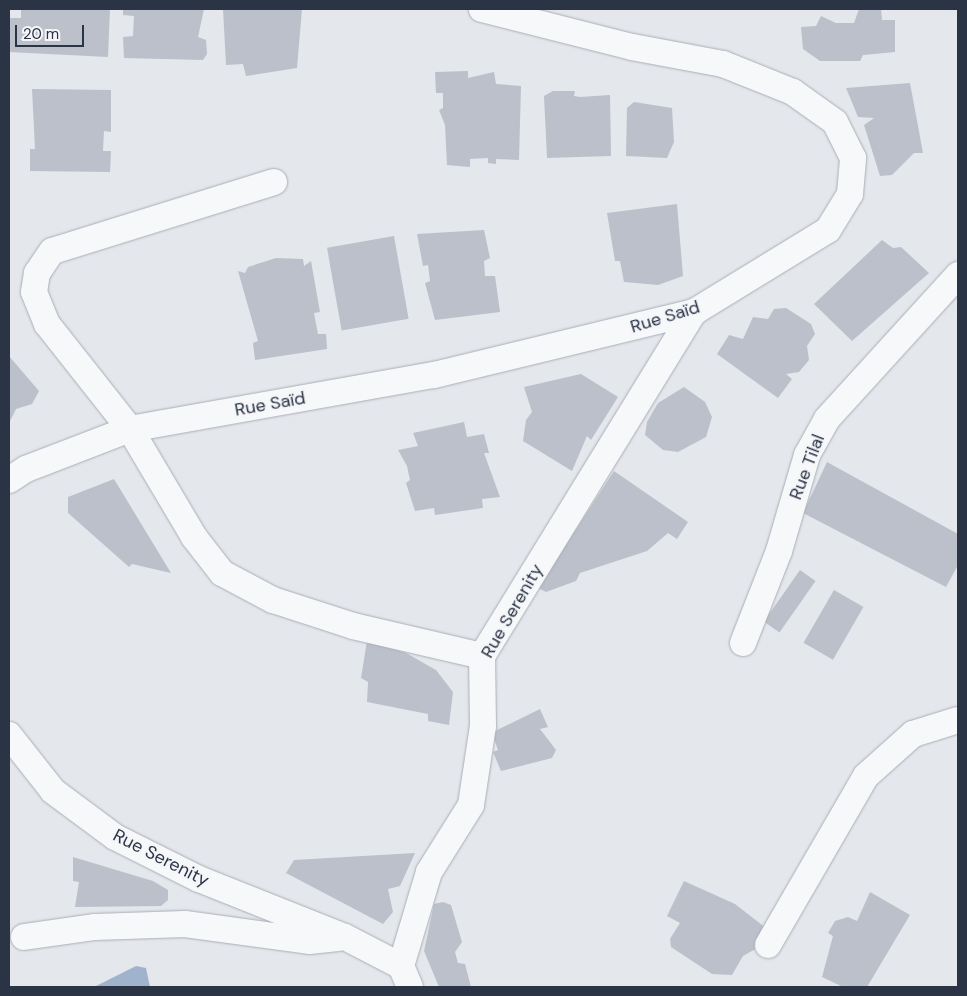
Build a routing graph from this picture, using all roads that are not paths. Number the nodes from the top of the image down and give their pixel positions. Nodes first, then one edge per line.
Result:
1 (482, 9) edge
2 (529, 14) edge
3 (274, 182) dead end
4 (958, 275) edge
5 (694, 312) junction
6 (130, 429) junction
7 (9, 480) edge
8 (743, 643) dead end
9 (482, 656) junction
10 (958, 720) edge
11 (9, 734) edge
12 (24, 937) dead end
13 (345, 937) junction
14 (768, 945) dead end
15 (405, 976) edge

1 - 2 street, Rue Saïd
2 - 5 street, Rue Saïd
3 - 6 street
4 - 8 street, Rue Tilal
5 - 6 street, Rue Saïd
5 - 9 street, Rue Serenity
6 - 7 street, Rue Saïd
6 - 9 street
9 - 15 street, Rue Serenity
10 - 14 street
11 - 13 street, Rue Serenity
12 - 13 street
13 - 15 street, Rue Serenity

